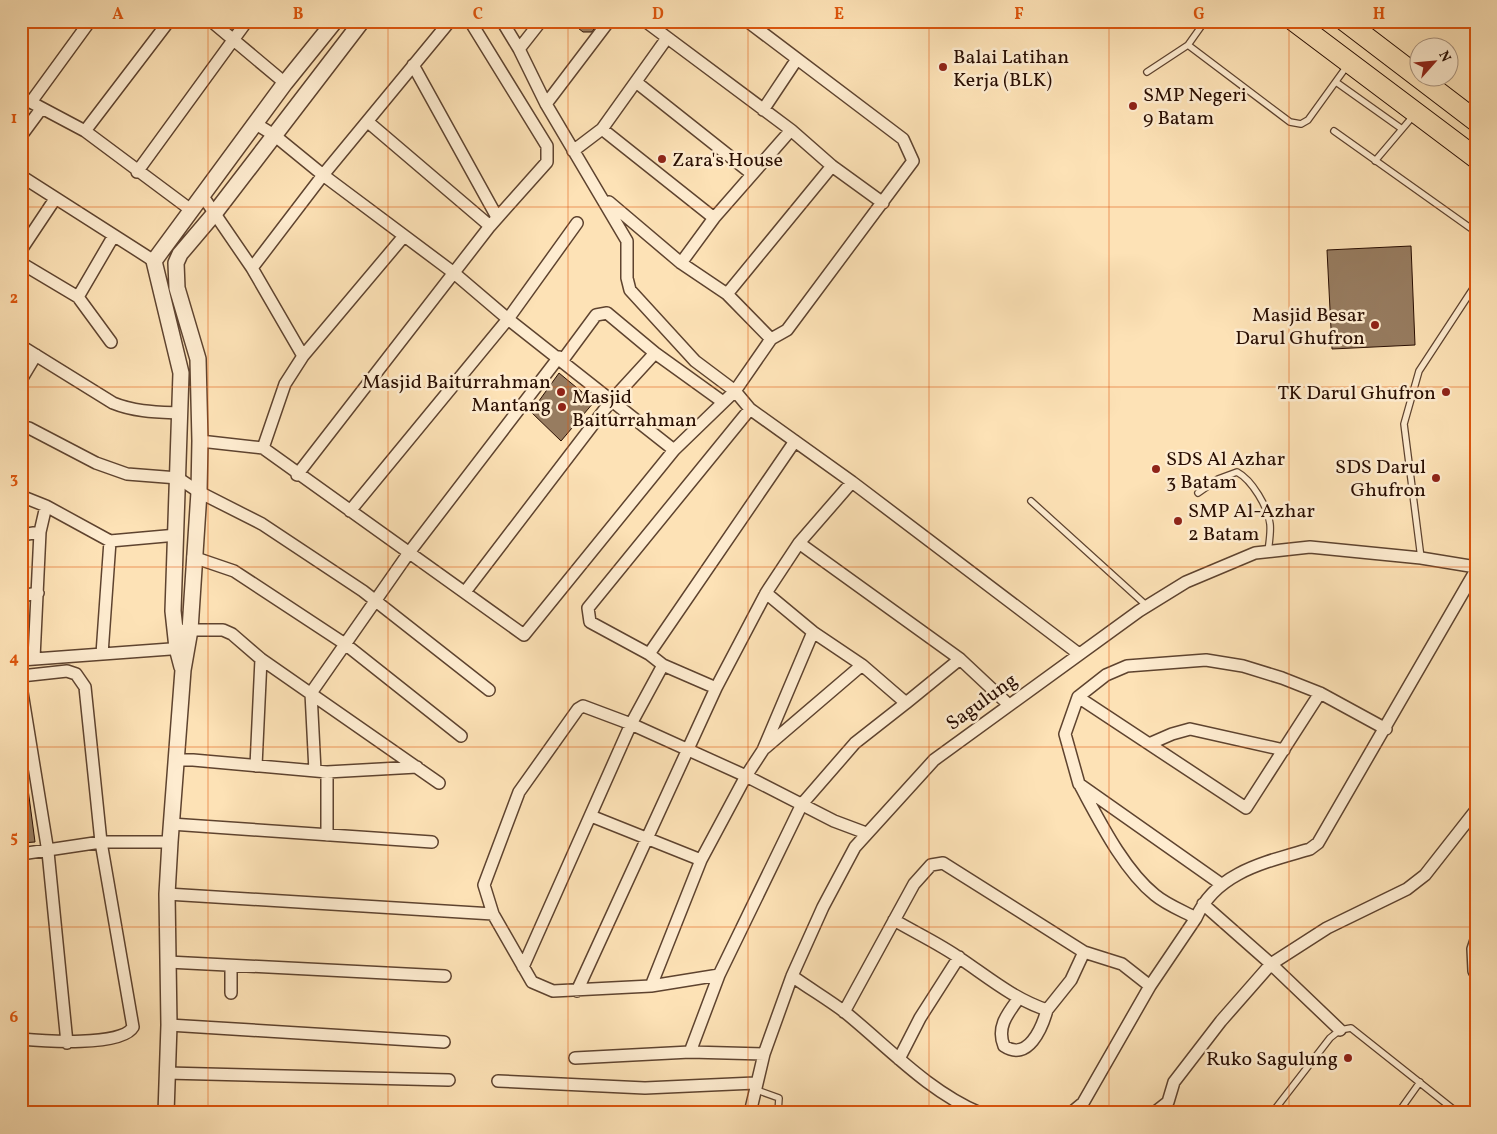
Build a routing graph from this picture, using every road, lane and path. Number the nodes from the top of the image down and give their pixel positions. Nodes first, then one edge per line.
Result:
1 (90, 21) edge
2 (169, 21) edge
3 (211, 21) edge
4 (247, 21) edge
5 (335, 21) edge
6 (362, 21) edge
7 (450, 21) edge
8 (470, 21) edge
9 (502, 21) edge
10 (541, 21) edge
11 (610, 21) edge
12 (645, 21) edge
13 (748, 21) edge
14 (1205, 21) edge
15 (1294, 21) edge
16 (1345, 21) edge
17 (667, 38) junction
18 (234, 40) junction
19 (1188, 45) junction
20 (519, 49) junction
21 (797, 59) junction
22 (1349, 63) junction
23 (414, 65) junction
24 (1147, 72) dead end
25 (636, 82) junction
26 (1336, 82) junction
27 (285, 83) junction
28 (31, 103) edge
29 (546, 104) junction
30 (763, 110) junction
31 (1416, 113) junction
32 (1476, 121) edge
33 (368, 122) junction
34 (256, 124) junction
35 (602, 129) junction
36 (1402, 129) junction
37 (791, 130) junction
38 (85, 131) junction
39 (1334, 131) dead end
40 (274, 135) junction
41 (21, 136) edge
42 (573, 151) junction
43 (1476, 158) edge
44 (1375, 161) junction
45 (832, 166) junction
46 (137, 172) junction
47 (752, 174) junction
48 (323, 175) junction
49 (21, 176) edge
50 (202, 195) junction
51 (603, 197) junction
52 (54, 199) junction
53 (883, 203) junction
54 (191, 210) junction
55 (214, 214) junction
56 (714, 218) junction
57 (494, 222) junction
58 (577, 223) dead end
59 (180, 225) junction
60 (1476, 232) edge
61 (195, 236) junction
62 (404, 236) junction
63 (113, 237) junction
64 (21, 250) edge
65 (154, 262) junction
66 (21, 263) edge
67 (681, 263) junction
68 (252, 268) junction
69 (454, 273) junction
70 (1476, 284) edge
71 (727, 294) junction
72 (78, 297) junction
73 (508, 319) junction
74 (771, 339) junction
75 (111, 342) dead end
76 (21, 346) edge
77 (655, 353) junction
78 (36, 355) junction
79 (303, 356) junction
80 (560, 359) junction
81 (21, 380) edge
82 (735, 392) junction
83 (612, 401) junction
84 (723, 402) junction
85 (750, 409) junction
86 (180, 413) junction
87 (30, 428) dead end
88 (794, 440) junction
89 (200, 441) junction
90 (263, 448) junction
91 (674, 450) junction
92 (297, 474) junction
93 (178, 478) junction
94 (852, 482) junction
95 (199, 492) junction
96 (1198, 493) dead end
97 (21, 496) edge
98 (1031, 501) dead end
99 (46, 506) junction
100 (350, 511) junction
101 (40, 532) junction
102 (21, 535) edge
103 (177, 535) junction
104 (110, 541) junction
105 (799, 543) junction
106 (1268, 552) junction
107 (408, 554) junction
108 (193, 556) junction
109 (1421, 558) junction
110 (1476, 569) edge
111 (465, 592) junction
112 (38, 593) junction
113 (766, 593) junction
114 (21, 596) edge
115 (375, 600) junction
116 (1147, 606) junction
117 (174, 630) junction
118 (190, 630) junction
119 (813, 632) junction
120 (345, 644) junction
121 (182, 648) junction
122 (102, 654) junction
123 (649, 654) junction
124 (1079, 654) junction
125 (34, 658) junction
126 (261, 659) junction
127 (960, 659) junction
128 (21, 660) edge
129 (663, 665) junction
130 (862, 666) junction
131 (21, 676) edge
132 (21, 686) edge
133 (716, 688) junction
134 (489, 690) dead end
135 (311, 693) junction
136 (1320, 693) junction
137 (1078, 697) junction
138 (906, 703) junction
139 (1008, 704) junction
140 (631, 724) junction
141 (1386, 729) junction
142 (461, 736) dead end
143 (1150, 744) junction
144 (763, 750) junction
145 (1284, 750) junction
146 (689, 751) junction
147 (176, 760) junction
148 (256, 766) junction
149 (416, 767) junction
150 (315, 771) junction
151 (328, 772) junction
152 (746, 776) junction
153 (439, 783) dead end
154 (1079, 784) junction
155 (802, 804) junction
156 (1476, 810) edge
157 (591, 816) junction
158 (171, 824) junction
159 (866, 833) junction
160 (327, 835) junction
161 (648, 838) junction
162 (102, 842) junction
163 (170, 842) junction
164 (432, 842) dead end
165 (48, 852) junction
166 (21, 854) edge
167 (701, 860) junction
168 (1221, 884) junction
169 (167, 894) junction
170 (1203, 904) junction
171 (493, 914) junction
172 (1196, 918) junction
173 (894, 920) junction
174 (1476, 940) edge
175 (1084, 952) junction
176 (959, 957) junction
177 (168, 962) junction
178 (1271, 964) junction
179 (231, 966) junction
180 (523, 967) junction
181 (1476, 974) edge
182 (719, 975) junction
183 (445, 976) dead end
184 (792, 976) junction
185 (651, 986) junction
186 (1150, 986) junction
187 (577, 990) junction
188 (231, 992) dead end
189 (1019, 998) junction
190 (1047, 1010) junction
191 (844, 1012) junction
192 (169, 1025) junction
193 (1340, 1030) junction
194 (21, 1040) edge
195 (444, 1042) dead end
196 (67, 1044) junction
197 (690, 1052) junction
198 (764, 1054) junction
199 (575, 1058) dead end
200 (899, 1059) junction
201 (167, 1073) junction
202 (449, 1080) dead end
203 (498, 1081) dead end
204 (1420, 1082) junction
205 (755, 1086) junction
206 (166, 1113) edge
207 (750, 1113) edge
208 (778, 1113) edge
209 (980, 1113) edge
210 (1071, 1113) edge
211 (1154, 1113) edge
212 (1272, 1113) edge
213 (1398, 1113) edge
214 (1458, 1113) edge

1 - 28 street
2 - 38 street
3 - 18 street
4 - 18 street
5 - 27 street
6 - 40 street
7 - 23 street
8 - 57 street
9 - 20 street
10 - 20 street
11 - 29 street
12 - 17 street
13 - 21 street
14 - 19 lane
15 - 22 highway
16 - 32 highway
17 - 25 street
17 - 30 street
18 - 27 street
18 - 46 street
19 - 24 lane
19 - 26 lane
20 - 29 street
21 - 30 street
21 - 53 street
22 - 26 lane
22 - 31 highway
23 - 33 street
23 - 57 street
25 - 35 street
25 - 47 street
26 - 36 lane
27 - 34 street
28 - 38 street
28 - 41 street
29 - 42 street
30 - 37 street
31 - 36 lane
31 - 43 highway
33 - 48 street
33 - 57 street
34 - 40 street
34 - 50 street
35 - 42 street
35 - 56 street
36 - 44 lane
37 - 45 street
37 - 47 street
38 - 46 street
39 - 44 lane
40 - 48 street
40 - 55 street
42 - 51 street
44 - 60 lane
45 - 53 street
45 - 71 street
46 - 54 street
47 - 56 street
48 - 62 street
48 - 68 street
49 - 52 street
50 - 54 street
50 - 55 street
51 - 67 street
51 - 82 street
52 - 63 street
52 - 64 street
53 - 74 street
54 - 59 street
55 - 61 street
55 - 68 street
56 - 67 street
57 - 69 street
58 - 73 street
59 - 61 street
59 - 65 street
61 - 89 street
62 - 69 street
62 - 79 street
63 - 65 street
63 - 72 street
65 - 86 street
66 - 72 street
67 - 71 street
68 - 79 street
69 - 73 street
69 - 92 street
70 - 109 lane
71 - 74 street
72 - 75 street
73 - 80 street
73 - 100 street
74 - 82 street
76 - 78 street
77 - 80 street
77 - 83 street
77 - 84 street
78 - 81 street
78 - 86 street
79 - 90 street
80 - 83 street
80 - 107 street
82 - 84 street
82 - 85 street
83 - 91 street
83 - 111 street
84 - 91 street
85 - 88 street
85 - 123 street
86 - 93 street
87 - 93 street
88 - 94 street
88 - 123 street
89 - 90 street
89 - 95 street
90 - 92 street
91 - 111 street
92 - 100 street
93 - 95 street
93 - 103 street
94 - 105 street
94 - 124 street
95 - 108 street
95 - 115 street
96 - 106 lane
97 - 99 street
98 - 116 lane
99 - 101 street
99 - 104 street
100 - 107 street
101 - 102 street
101 - 112 street
103 - 104 street
103 - 117 street
104 - 122 street
105 - 113 street
105 - 127 street
106 - 109 street, Sagulung
106 - 116 street, Sagulung
107 - 111 street
107 - 115 street
108 - 118 street
108 - 120 street
109 - 110 street, Sagulung
110 - 141 street
112 - 114 street
112 - 125 street
113 - 119 street
113 - 133 street
115 - 120 street
115 - 134 street
116 - 124 street, Sagulung
117 - 118 street
117 - 121 street
118 - 121 street
118 - 126 street
119 - 130 street
119 - 144 street
120 - 135 street
120 - 142 street
121 - 122 street
121 - 147 street
122 - 125 street
123 - 129 street
124 - 139 street, Sagulung
125 - 128 street
126 - 135 street
126 - 148 street
127 - 138 street
127 - 139 street
129 - 133 street
129 - 140 street
130 - 138 street
130 - 144 street
131 - 162 street
132 - 165 street
133 - 146 street
135 - 149 street
135 - 150 street
136 - 137 street
136 - 141 street
136 - 145 street
137 - 143 street
137 - 154 street
138 - 155 street
139 - 159 street, Sagulung
140 - 146 street
140 - 157 street
140 - 171 street
141 - 168 street
143 - 145 street
143 - 145 street
144 - 152 street
146 - 152 street
146 - 161 street
147 - 148 street
147 - 158 street
148 - 150 street
149 - 151 street
149 - 153 street
150 - 151 street
151 - 160 street
152 - 155 street
152 - 167 street
154 - 168 street
154 - 172 street
155 - 159 street
155 - 182 street
156 - 178 street
157 - 161 street
157 - 180 street
158 - 160 street
158 - 163 street
159 - 184 street, Sagulung
160 - 164 street
161 - 167 street
161 - 187 street
162 - 163 street
162 - 165 street
162 - 196 street
163 - 169 street
165 - 166 street
165 - 196 street
167 - 185 street
168 - 170 street
169 - 171 street
169 - 177 street
170 - 172 street
170 - 178 street
171 - 180 street
172 - 186 street
173 - 175 street
173 - 176 street
173 - 191 street
174 - 181 street
175 - 186 street
175 - 190 street
176 - 189 street
176 - 200 street
177 - 179 street
177 - 192 street
178 - 193 street
178 - 211 street
179 - 183 street
179 - 188 street
180 - 187 street
182 - 185 street
182 - 197 street
184 - 191 street
184 - 198 street, Sagulung
185 - 187 street
186 - 210 street
189 - 190 street
189 - 190 street
191 - 200 street
192 - 195 street
192 - 201 street
193 - 204 lane
193 - 212 lane
194 - 196 street
197 - 198 street
197 - 199 street
198 - 205 street, Sagulung
200 - 209 street
201 - 202 street
201 - 206 street
203 - 205 street
204 - 213 lane
204 - 214 lane
205 - 207 street, Sagulung
205 - 208 lane

